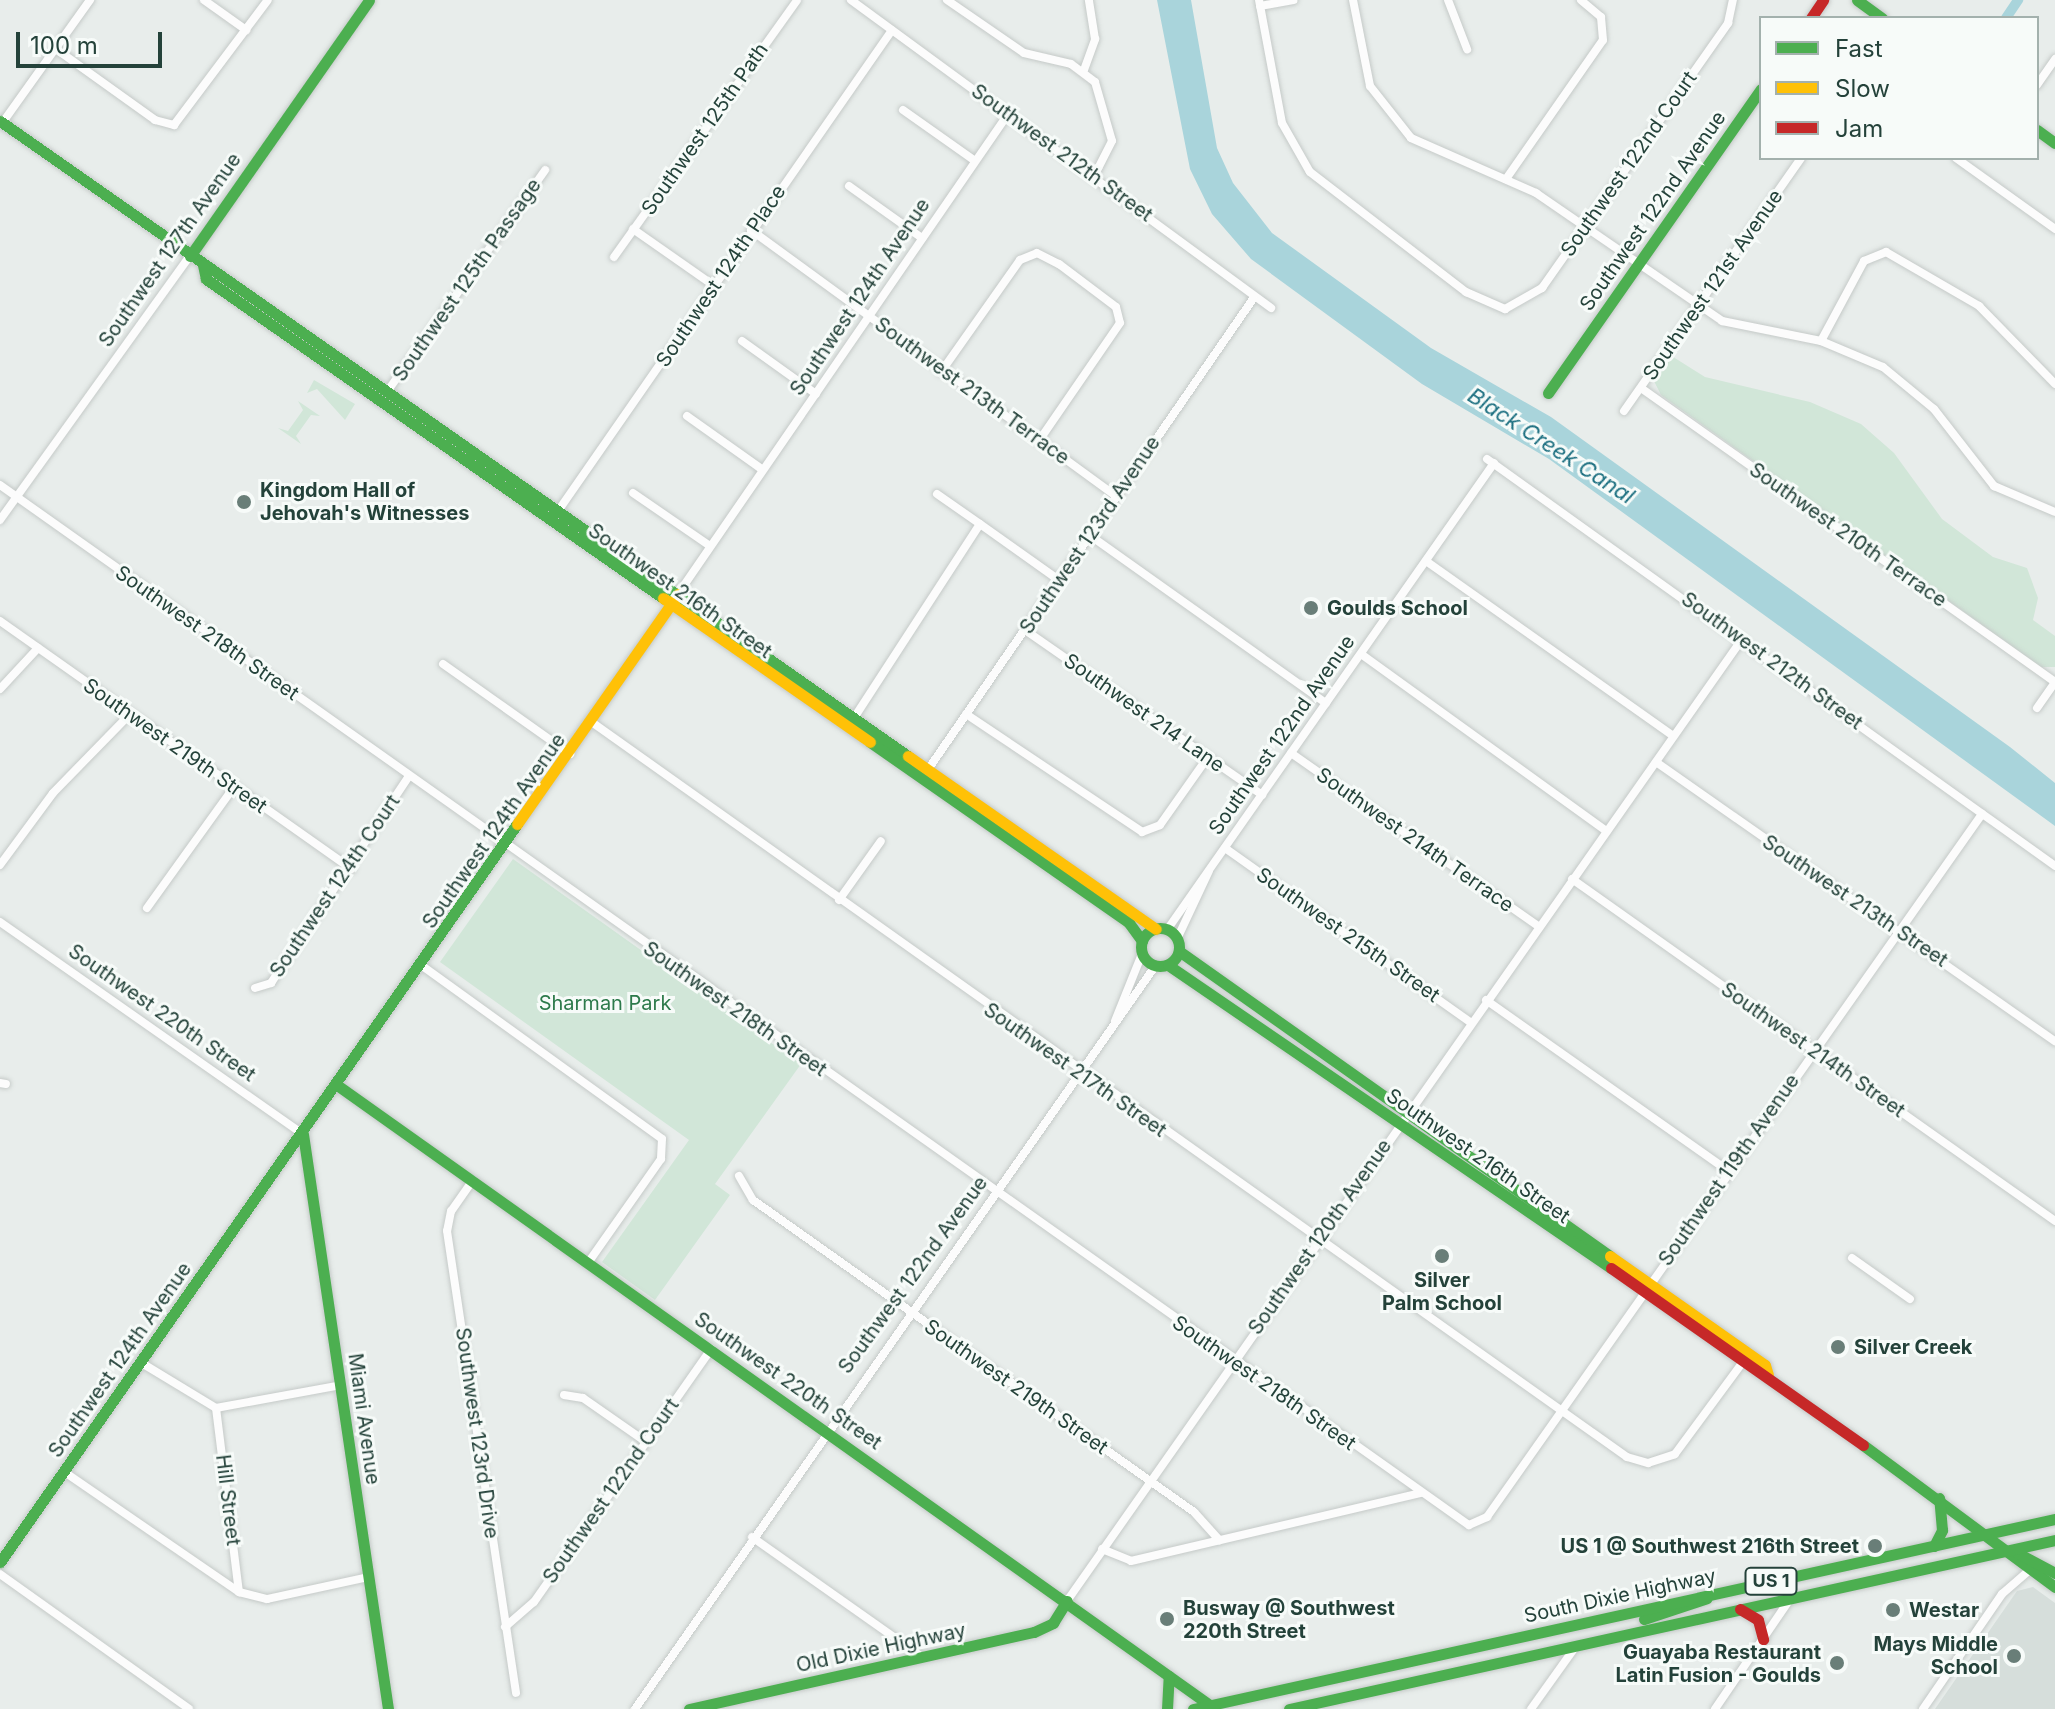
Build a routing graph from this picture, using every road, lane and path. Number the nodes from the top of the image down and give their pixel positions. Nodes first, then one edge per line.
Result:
1 (90, 0) edge
2 (204, 0) edge
3 (268, 0) edge
4 (369, 0) edge
5 (797, 0) edge
6 (851, 0) edge
7 (947, 0) edge
8 (965, 0) edge
9 (1089, 0) edge
10 (1293, 0) edge
11 (1353, 0) edge
12 (1448, 0) edge
13 (1581, 0) edge
14 (1857, 0) edge
15 (1260, 3) edge
16 (1734, 4) edge
17 (959, 8) junction
18 (1879, 16) edge
19 (246, 30) junction
20 (892, 30) junction
21 (56, 49) junction
22 (1467, 49) dead end
23 (2055, 59) edge
24 (1084, 70) junction
25 (2039, 82) edge
26 (1759, 92) edge
27 (903, 110) dead end
28 (1008, 114) junction
29 (1, 122) edge
30 (1800, 160) edge
31 (1959, 160) edge
32 (975, 161) junction
33 (545, 170) dead end
34 (1094, 176) junction
35 (1506, 179) junction
36 (849, 186) dead end
37 (1585, 227) junction
38 (633, 229) junction
39 (2055, 229) edge
40 (751, 230) junction
41 (922, 238) junction
42 (190, 256) junction
43 (614, 257) dead end
44 (1638, 263) junction
45 (203, 265) junction
46 (713, 285) junction
47 (1253, 299) junction
48 (1697, 306) junction
49 (1271, 308) dead end
50 (869, 315) junction
51 (742, 341) dead end
52 (1821, 341) junction
53 (941, 372) junction
54 (2055, 384) edge
55 (1641, 388) junction
56 (389, 389) junction
57 (1548, 393) dead end
58 (816, 394) junction
59 (1624, 411) dead end
60 (687, 416) dead end
61 (1039, 441) junction
62 (1490, 461) joint
63 (763, 470) junction
64 (0, 485) edge
65 (633, 493) dead end
66 (937, 494) dead end
67 (1115, 495) junction
68 (15, 497) junction
69 (560, 510) junction
70 (2055, 512) edge
71 (0, 520) edge
72 (551, 522) junction
73 (980, 524) junction
74 (1088, 534) junction
75 (710, 546) junction
76 (1426, 561) junction
77 (1056, 578) junction
78 (678, 594) junction
79 (671, 606) junction
80 (0, 621) edge
81 (1025, 630) junction
82 (1742, 639) junction
83 (38, 648) junction
84 (1361, 654) junction
85 (443, 664) dead end
86 (2055, 682) edge
87 (0, 689) edge
88 (1326, 703) junction
89 (2037, 708) dead end
90 (816, 709) junction
91 (130, 714) junction
92 (966, 714) junction
93 (854, 718) junction
94 (593, 723) junction
95 (1673, 736) junction
96 (1291, 753) junction
97 (570, 754) junction
98 (1208, 757) junction
99 (1656, 762) junction
100 (927, 771) junction
101 (409, 776) junction
102 (234, 787) junction
103 (1262, 795) junction
104 (1982, 814) junction
105 (1606, 831) junction
106 (881, 841) dead end
107 (506, 845) junction
108 (1225, 848) junction
109 (0, 865) edge
110 (2055, 866) edge
111 (351, 869) junction
112 (1209, 871) junction
113 (1572, 879) junction
114 (839, 900) junction
115 (147, 908) dead end
116 (0, 922) edge
117 (1538, 926) junction
118 (1161, 929) junction
119 (1898, 932) junction
120 (1178, 945) junction
121 (1142, 947) junction
122 (421, 965) junction
123 (1162, 965) junction
124 (255, 988) dead end
125 (1486, 1000) junction
126 (1114, 1022) junction
127 (1470, 1022) junction
128 (2055, 1041) edge
129 (1814, 1051) junction
130 (1079, 1072) junction
131 (337, 1085) junction
132 (1403, 1118) junction
133 (303, 1134) junction
134 (1728, 1171) junction
135 (739, 1176) dead end
136 (473, 1180) junction
137 (994, 1192) junction
138 (2055, 1221) edge
139 (1318, 1241) junction
140 (1852, 1258) dead end
141 (588, 1263) junction
142 (1646, 1288) junction
143 (1910, 1299) dead end
144 (908, 1311) junction
145 (711, 1349) junction
146 (140, 1362) junction
147 (1233, 1362) junction
148 (1742, 1363) junction
149 (1768, 1375) junction
150 (341, 1385) junction
151 (564, 1395) dead end
152 (216, 1408) junction
153 (1561, 1411) junction
154 (825, 1430) junction
155 (646, 1442) junction
156 (63, 1471) junction
157 (1149, 1481) junction
158 (1420, 1493) junction
159 (1939, 1498) junction
160 (2055, 1519) edge
161 (1475, 1525) joint
162 (2055, 1528) edge
163 (1988, 1534) junction
164 (752, 1537) junction
165 (1219, 1540) junction
166 (2055, 1540) edge
167 (1934, 1546) junction
168 (1102, 1549) junction
169 (2011, 1550) junction
170 (0, 1562) edge
171 (2030, 1570) junction
172 (2055, 1573) edge
173 (0, 1574) edge
174 (369, 1577) junction
175 (2055, 1587) edge
176 (1834, 1588) junction
177 (239, 1592) junction
178 (1712, 1594) junction
179 (1791, 1598) junction
180 (1067, 1601) junction
181 (1740, 1609) junction
182 (505, 1627) junction
183 (1555, 1629) junction
184 (1763, 1639) junction
185 (1577, 1645) junction
186 (922, 1657) junction
187 (1381, 1667) junction
188 (1169, 1676) junction
189 (516, 1693) dead end
190 (1211, 1708) edge
191 (189, 1709) edge
192 (388, 1709) edge
193 (635, 1709) edge
194 (689, 1709) edge
195 (1167, 1709) edge
196 (1193, 1709) edge
197 (1241, 1709) edge
198 (1289, 1709) edge
199 (1531, 1709) edge
200 (1715, 1709) edge
201 (1923, 1709) edge

1 - 21 street
2 - 19 street
3 - 19 street
4 - 42 main road, Southwest 127th Avenue
5 - 38 street, Southwest 125th Path
6 - 20 street, Southwest 212th Street
7 - 17 street
8 - 17 street
9 - 24 street
10 - 15 street
11 - 35 street
12 - 22 street
13 - 35 street
14 - 18 main road
15 - 37 street, Southwest 122nd Court
16 - 37 street, Southwest 122nd Court
17 - 24 street
19 - 21 street
20 - 28 street, Southwest 212th Street
20 - 40 street, Southwest 124th Place
21 - 29 street
23 - 25 street
24 - 34 street
26 - 44 main road, Southwest 122nd Avenue
27 - 32 street
28 - 32 street, Southwest 124th Avenue
28 - 34 street, Southwest 212th Street
29 - 42 main road, Southwest 216th Street
30 - 48 street, Southwest 121st Avenue
31 - 39 street
32 - 41 street, Southwest 124th Avenue
33 - 56 street, Southwest 125th Passage
34 - 47 street, Southwest 212th Street
35 - 37 street
36 - 41 street
37 - 44 street
38 - 43 street, Southwest 125th Path
38 - 46 street
40 - 46 street, Southwest 124th Place
40 - 50 street, Southwest 213th Terrace
41 - 50 street, Southwest 124th Avenue
42 - 45 main road, Southwest 216th Street
42 - 68 street, Southwest 127th Avenue
44 - 48 street
44 - 57 main road, Southwest 122nd Avenue
45 - 56 main road, Southwest 216th Street
45 - 72 main road, Southwest 216th Street
46 - 69 street, Southwest 124th Place
47 - 49 street, Southwest 212th Street
47 - 67 street, Southwest 123rd Avenue
48 - 52 street
48 - 55 street, Southwest 121st Avenue
50 - 53 street, Southwest 213th Terrace
50 - 58 street, Southwest 124th Avenue
51 - 58 street
52 - 54 street
52 - 70 street
53 - 61 street, Southwest 213th Terrace
53 - 61 street
55 - 59 street, Southwest 121st Avenue
55 - 86 street, Southwest 210th Terrace
56 - 69 main road, Southwest 216th Street
58 - 63 street, Southwest 124th Avenue
60 - 63 street
61 - 67 street, Southwest 213th Terrace
62 - 76 street, Southwest 122nd Avenue
62 - 82 street, Southwest 212th Street
63 - 75 street, Southwest 124th Avenue
64 - 68 street, Southwest 218th Street
65 - 75 street
66 - 73 street
67 - 74 street, Southwest 123rd Avenue
68 - 71 street, Southwest 127th Avenue
68 - 101 street, Southwest 218th Street
69 - 72 street, Southwest 124th Place
69 - 78 main road, Southwest 216th Street
72 - 79 main road, Southwest 216th Street
73 - 77 street
73 - 93 street
74 - 77 street, Southwest 123rd Avenue
74 - 88 street
75 - 78 street, Southwest 124th Avenue
76 - 84 street, Southwest 122nd Avenue
76 - 95 street
77 - 81 street, Southwest 123rd Avenue
78 - 79 main road, Southwest 124th Avenue
78 - 93 main road, Southwest 216th Street
79 - 90 main road, Southwest 216th Street
79 - 94 main road, Southwest 124th Avenue
80 - 83 street, Southwest 219th Street
81 - 92 street, Southwest 123rd Avenue
81 - 98 street, Southwest 214 Lane
82 - 95 street, Southwest 120th Avenue
82 - 104 street, Southwest 212th Street
83 - 87 street
83 - 91 street, Southwest 219th Street
84 - 88 street, Southwest 122nd Avenue
84 - 105 street
85 - 97 street
86 - 89 street
88 - 96 street, Southwest 122nd Avenue
90 - 100 main road
90 - 121 main road, Southwest 216th Street
91 - 102 street, Southwest 219th Street
91 - 109 street
92 - 98 street
92 - 100 street, Southwest 123rd Avenue
93 - 100 main road, Southwest 216th Street
94 - 97 main road, Southwest 124th Avenue
94 - 114 street, Southwest 217th Street
95 - 99 street, Southwest 120th Avenue
96 - 103 street, Southwest 122nd Avenue
96 - 117 street, Southwest 214th Terrace
97 - 107 main road, Southwest 124th Avenue
98 - 103 street, Southwest 214 Lane
99 - 105 street, Southwest 120th Avenue
99 - 119 street, Southwest 213th Street
100 - 118 main road, Southwest 216th Street
101 - 107 street, Southwest 218th Street
101 - 111 street, Southwest 124th Court
102 - 111 street, Southwest 219th Street
102 - 115 street
103 - 108 street, Southwest 122nd Avenue
104 - 110 street, Southwest 212th Street
104 - 119 street, Southwest 119th Avenue
105 - 113 street, Southwest 120th Avenue
106 - 114 street
107 - 122 main road, Southwest 124th Avenue
107 - 137 street, Southwest 218th Street
108 - 112 street, Southwest 122nd Avenue
108 - 127 street, Southwest 215th Street
111 - 124 street, Southwest 124th Court
112 - 118 street, Southwest 122nd Avenue
112 - 120 street, Southwest 122nd Avenue
113 - 117 street, Southwest 120th Avenue
113 - 129 street, Southwest 214th Street
114 - 130 street, Southwest 217th Street
116 - 133 street, Southwest 220th Street
117 - 125 street, Southwest 120th Avenue
118 - 120 main road, Southwest 216th Street
118 - 121 main road
119 - 128 street, Southwest 213th Street
119 - 129 street, Southwest 119th Avenue
120 - 123 main road
120 - 132 main road, Southwest 216th Street
121 - 123 main road, Southwest 216th Street
121 - 126 street, Southwest 122nd Avenue
122 - 131 main road, Southwest 124th Avenue
122 - 141 street
123 - 126 street, Southwest 122nd Avenue
123 - 132 main road, Southwest 216th Street
125 - 127 street, Southwest 120th Avenue
125 - 134 street
126 - 130 street, Southwest 122nd Avenue
127 - 132 street, Southwest 120th Avenue
129 - 134 street, Southwest 119th Avenue
129 - 138 street, Southwest 214th Street
130 - 137 street, Southwest 122nd Avenue
130 - 139 street, Southwest 217th Street
131 - 133 main road, Southwest 124th Avenue
131 - 136 main road, Southwest 220th Street
132 - 139 street, Southwest 120th Avenue
132 - 142 main road, Southwest 216th Street
133 - 146 main road, Southwest 124th Avenue
133 - 150 main road, Miami Avenue
134 - 142 street, Southwest 119th Avenue
135 - 144 street, Southwest 219th Street
136 - 141 main road, Southwest 220th Street
136 - 182 street, Southwest 123rd Drive
137 - 144 street, Southwest 122nd Avenue
137 - 147 street, Southwest 218th Street
139 - 147 street, Southwest 120th Avenue
139 - 153 street, Southwest 217th Street
140 - 143 street
141 - 145 main road, Southwest 220th Street
142 - 148 main road, Southwest 216th Street
142 - 149 main road, Southwest 216th Street
142 - 153 street, Southwest 119th Avenue
144 - 154 street, Southwest 122nd Avenue
144 - 157 street, Southwest 219th Street
145 - 154 main road, Southwest 220th Street
145 - 155 street, Southwest 122nd Court
146 - 152 street
146 - 156 main road, Southwest 124th Avenue
147 - 157 street, Southwest 120th Avenue
147 - 158 street, Southwest 218th Street
148 - 149 main road, Southwest 216th Street
148 - 153 street, Southwest 217th Street
149 - 159 main road, Southwest 216th Street
150 - 152 street
150 - 174 main road, Miami Avenue
151 - 155 street
152 - 177 street, Hill Street
153 - 161 street, Southwest 119th Avenue
154 - 164 street, Southwest 122nd Avenue
154 - 180 main road, Southwest 220th Street
155 - 182 street, Southwest 122nd Court
156 - 170 main road, Southwest 124th Avenue
156 - 177 street
157 - 165 street, Southwest 219th Street
157 - 168 street, Southwest 120th Avenue
158 - 161 street, Southwest 218th Street
158 - 165 street
159 - 163 main road, Southwest 216th Street
159 - 167 main road
160 - 163 main road, South Dixie Highway / US 1
162 - 169 main road
163 - 167 main road, South Dixie Highway / US 1
163 - 169 main road, Southwest 216th Street
163 - 176 main road
164 - 186 street
164 - 193 street, Southwest 122nd Avenue
165 - 168 street
166 - 169 main road, US 1
167 - 178 main road, South Dixie Highway / US 1
168 - 180 street, Southwest 120th Avenue
169 - 171 main road, Southwest 216th Street
169 - 172 main road, Southwest 216th Street
169 - 176 main road, US 1
171 - 175 main road, Southwest 216th Street
171 - 201 street
173 - 191 street
174 - 177 street
174 - 192 main road, Miami Avenue
176 - 179 main road, US 1
178 - 183 main road, South Dixie Highway / US 1
178 - 185 main road
179 - 181 main road, South Dixie Highway / US 1
179 - 184 street
180 - 186 main road, Old Dixie Highway
180 - 188 main road, Southwest 220th Street
181 - 184 main road
181 - 185 main road, South Dixie Highway / US 1
182 - 189 street, Southwest 123rd Drive
183 - 185 main road
183 - 187 main road, South Dixie Highway / US 1
184 - 200 street
185 - 198 main road, South Dixie Highway / US 1
185 - 199 street
186 - 194 main road, Old Dixie Highway
187 - 190 main road, South Dixie Highway / US 1
187 - 197 main road
188 - 190 main road, Southwest 220th Street
188 - 195 main road
190 - 196 main road, South Dixie Highway / US 1

